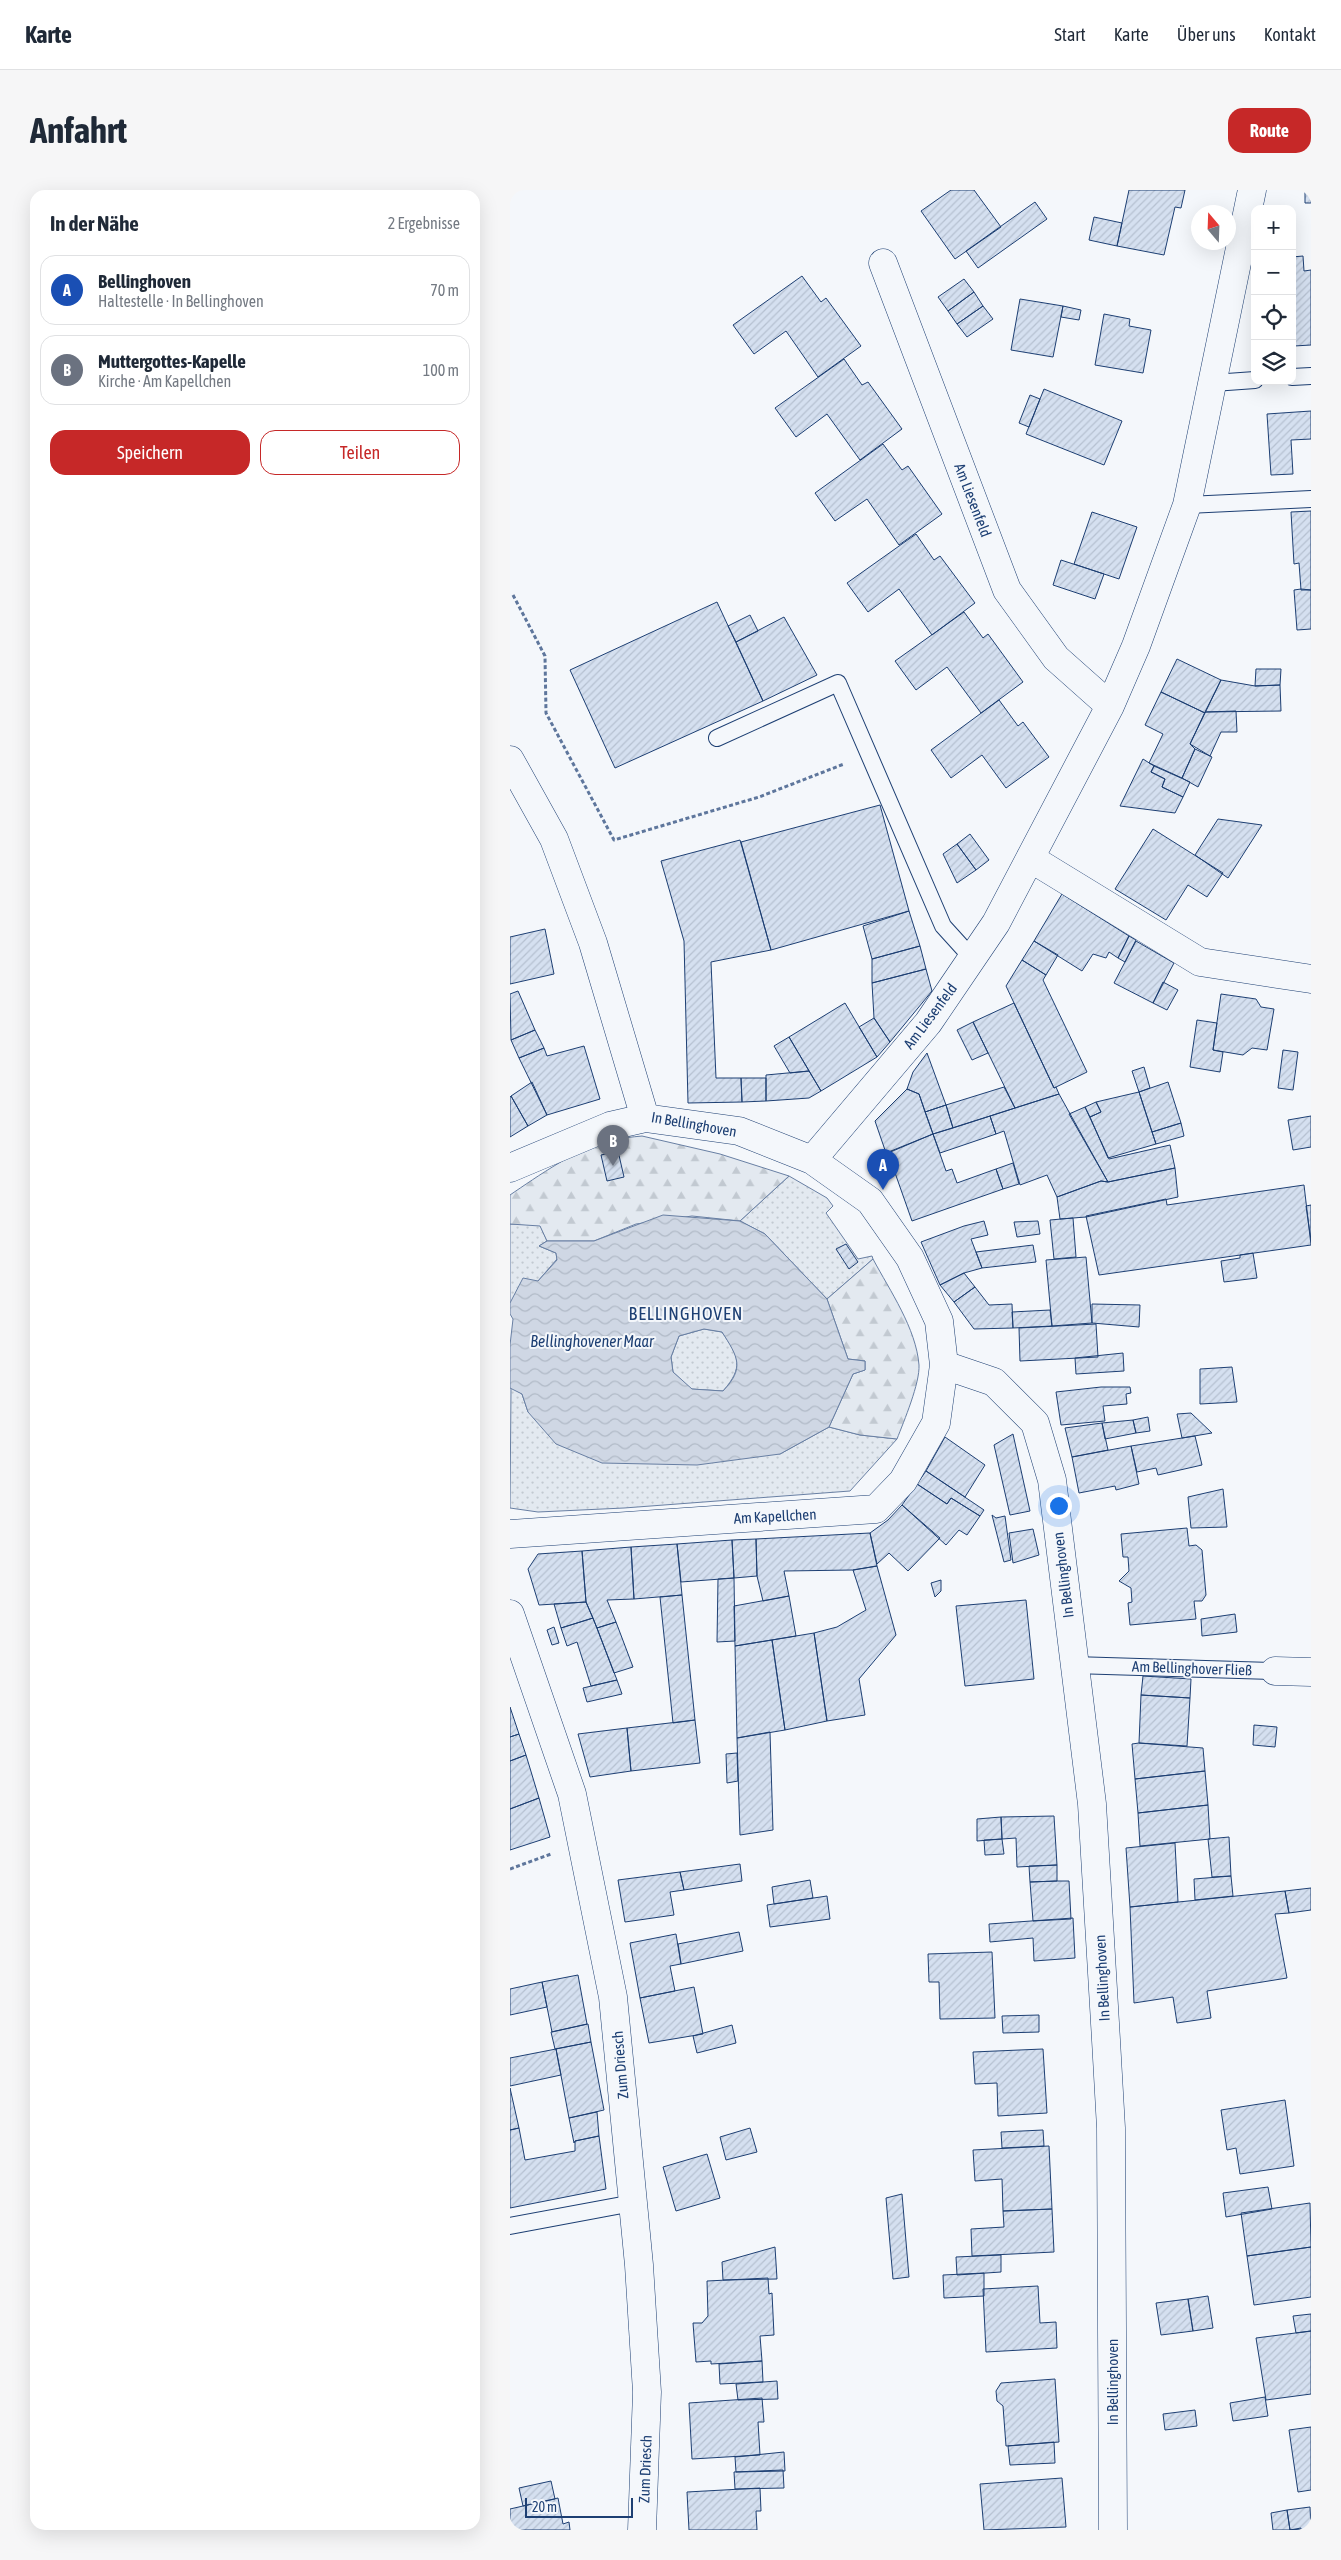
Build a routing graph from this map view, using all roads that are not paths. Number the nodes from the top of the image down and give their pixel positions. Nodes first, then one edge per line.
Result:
1 (1252, 190) edge
2 (883, 263) dead end
3 (1311, 376) edge
4 (1296, 377) edge
5 (1251, 380) edge
6 (1213, 383) junction
7 (1311, 499) edge
8 (1187, 506) junction
9 (1110, 706) junction
10 (718, 738) dead end
11 (510, 760) edge
12 (1030, 858) junction
13 (972, 958) junction
14 (1311, 979) edge
15 (645, 1118) junction
16 (812, 1160) junction
17 (510, 1168) edge
18 (944, 1365) junction
19 (510, 1534) edge
20 (510, 1614) edge
21 (1073, 1665) junction
22 (1275, 1671) joint
23 (1311, 1672) edge
24 (633, 2204) junction
25 (510, 2226) edge
26 (642, 2530) edge
27 (1113, 2530) edge

1 - 6 street, Am Liesenfeld
2 - 9 street, Am Liesenfeld
3 - 4 lane
5 - 6 lane
6 - 8 street, Am Liesenfeld
7 - 8 lane
8 - 9 street, Am Liesenfeld
9 - 12 street, Am Liesenfeld
10 - 13 lane
11 - 15 street, In Bellinghoven
12 - 13 street, Am Liesenfeld
12 - 14 street
13 - 16 street, Am Liesenfeld
15 - 16 street, In Bellinghoven
15 - 17 street
16 - 18 street, In Bellinghoven
18 - 19 street, Am Kapellchen
18 - 21 street, In Bellinghoven
20 - 24 street, Zum Driesch
21 - 22 lane, Am Bellinghover Fließ
21 - 27 street, In Bellinghoven
22 - 23 street, Am Bellinghover Fließ
24 - 25 lane
24 - 26 street, Zum Driesch

